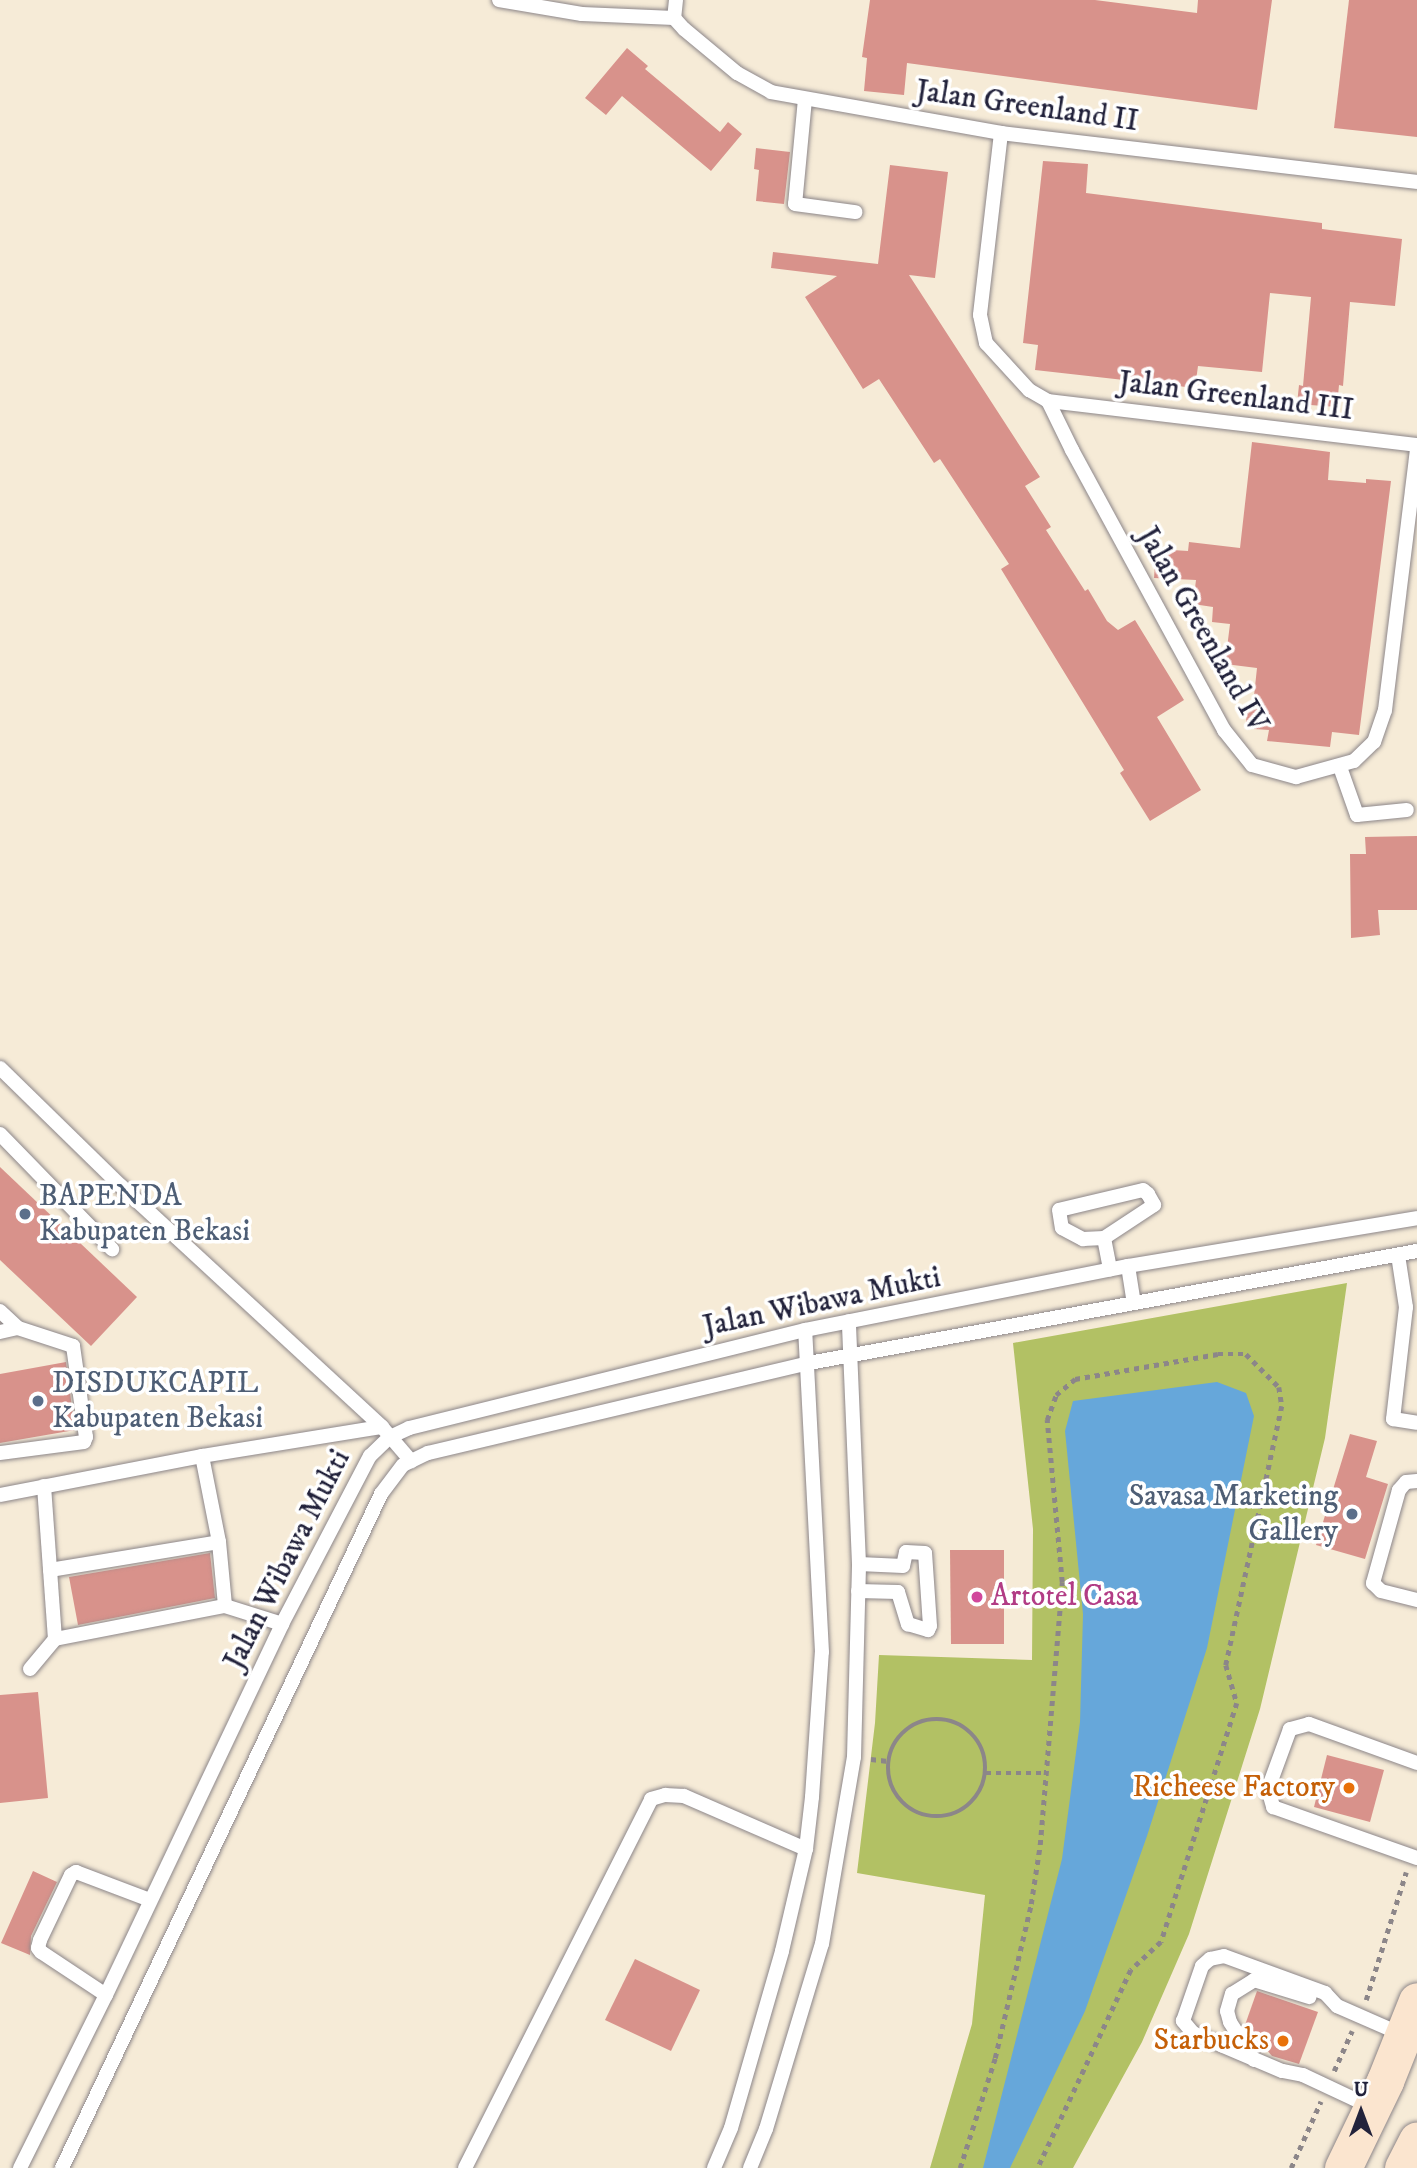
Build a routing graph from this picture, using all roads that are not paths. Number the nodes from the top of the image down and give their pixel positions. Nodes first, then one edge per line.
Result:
1 (499, 0) edge
2 (676, 0) edge
3 (674, 18) junction
4 (805, 99) junction
5 (1002, 133) junction
6 (1417, 182) edge
7 (855, 212) dead end
8 (1048, 401) junction
9 (1417, 445) edge
10 (1417, 451) edge
11 (1340, 767) junction
12 (1407, 810) dead end
13 (0, 1068) edge
14 (0, 1134) edge
15 (1417, 1218) edge
16 (1104, 1238) junction
17 (112, 1249) dead end
18 (1417, 1251) edge
19 (1398, 1255) junction
20 (1128, 1266) junction
21 (1110, 1269) junction
22 (1134, 1303) junction
23 (1411, 1308) edge
24 (0, 1311) edge
25 (849, 1321) junction
26 (18, 1328) junction
27 (805, 1330) junction
28 (0, 1332) edge
29 (851, 1355) junction
30 (808, 1363) junction
31 (1417, 1423) edge
32 (386, 1432) junction
33 (0, 1453) edge
34 (202, 1456) junction
35 (411, 1461) junction
36 (1417, 1481) edge
37 (44, 1486) junction
38 (0, 1495) edge
39 (219, 1542) junction
40 (859, 1564) junction
41 (50, 1570) junction
42 (858, 1591) junction
43 (1417, 1600) edge
44 (225, 1606) junction
45 (282, 1624) junction
46 (55, 1639) junction
47 (30, 1669) dead end
48 (1417, 1763) edge
49 (806, 1849) junction
50 (1414, 1857) edge
51 (150, 1899) junction
52 (106, 1995) junction
53 (1417, 2001) edge
54 (1337, 2006) junction
55 (1403, 2035) junction
56 (1255, 2061) junction
57 (1372, 2108) junction
58 (1417, 2140) edge
59 (20, 2168) edge
60 (62, 2168) edge
61 (465, 2168) edge
62 (714, 2168) edge
63 (750, 2168) edge
64 (1343, 2168) edge
65 (1404, 2168) edge

1 - 3 lane
2 - 3 lane
3 - 4 lane, Jalan Greenland II
4 - 5 lane, Jalan Greenland II
4 - 7 lane
5 - 6 lane, Jalan Greenland II
5 - 8 lane, Jalan Greenland IV
8 - 9 lane, Jalan Greenland III
8 - 11 lane, Jalan Greenland IV
10 - 11 lane, Jalan Greenland IV
11 - 12 lane
13 - 32 lane
14 - 17 lane
15 - 20 lane, Jalan Wibawa Mukti
16 - 16 lane
16 - 21 lane
18 - 19 lane, Jalan Wibawa Mukti
19 - 22 lane, Jalan Wibawa Mukti
19 - 23 lane
20 - 21 lane, Jalan Wibawa Mukti
20 - 22 lane
21 - 25 lane, Jalan Wibawa Mukti
22 - 29 lane, Jalan Wibawa Mukti
23 - 31 lane
24 - 26 lane
25 - 27 lane, Jalan Wibawa Mukti
25 - 29 lane
26 - 28 lane
26 - 33 lane
27 - 30 lane
27 - 32 lane, Jalan Wibawa Mukti
29 - 30 lane, Jalan Wibawa Mukti
29 - 40 lane
30 - 35 lane, Jalan Wibawa Mukti
30 - 49 lane
32 - 34 lane
32 - 35 lane
32 - 45 lane, Jalan Wibawa Mukti
34 - 37 lane
34 - 39 lane
35 - 60 lane, Jalan Wibawa Mukti
36 - 43 lane
37 - 38 lane
37 - 41 lane
39 - 41 lane
39 - 44 lane
40 - 42 lane
40 - 42 lane
41 - 46 lane
42 - 63 lane
44 - 45 lane
44 - 46 lane
45 - 51 lane, Jalan Wibawa Mukti
46 - 47 lane
48 - 50 lane
49 - 61 lane
49 - 62 lane
51 - 52 lane, Jalan Wibawa Mukti
51 - 52 lane
52 - 59 lane, Jalan Wibawa Mukti
53 - 55 street
54 - 55 lane
54 - 56 lane
54 - 56 lane
55 - 57 street
56 - 57 lane
57 - 64 street
58 - 65 street

